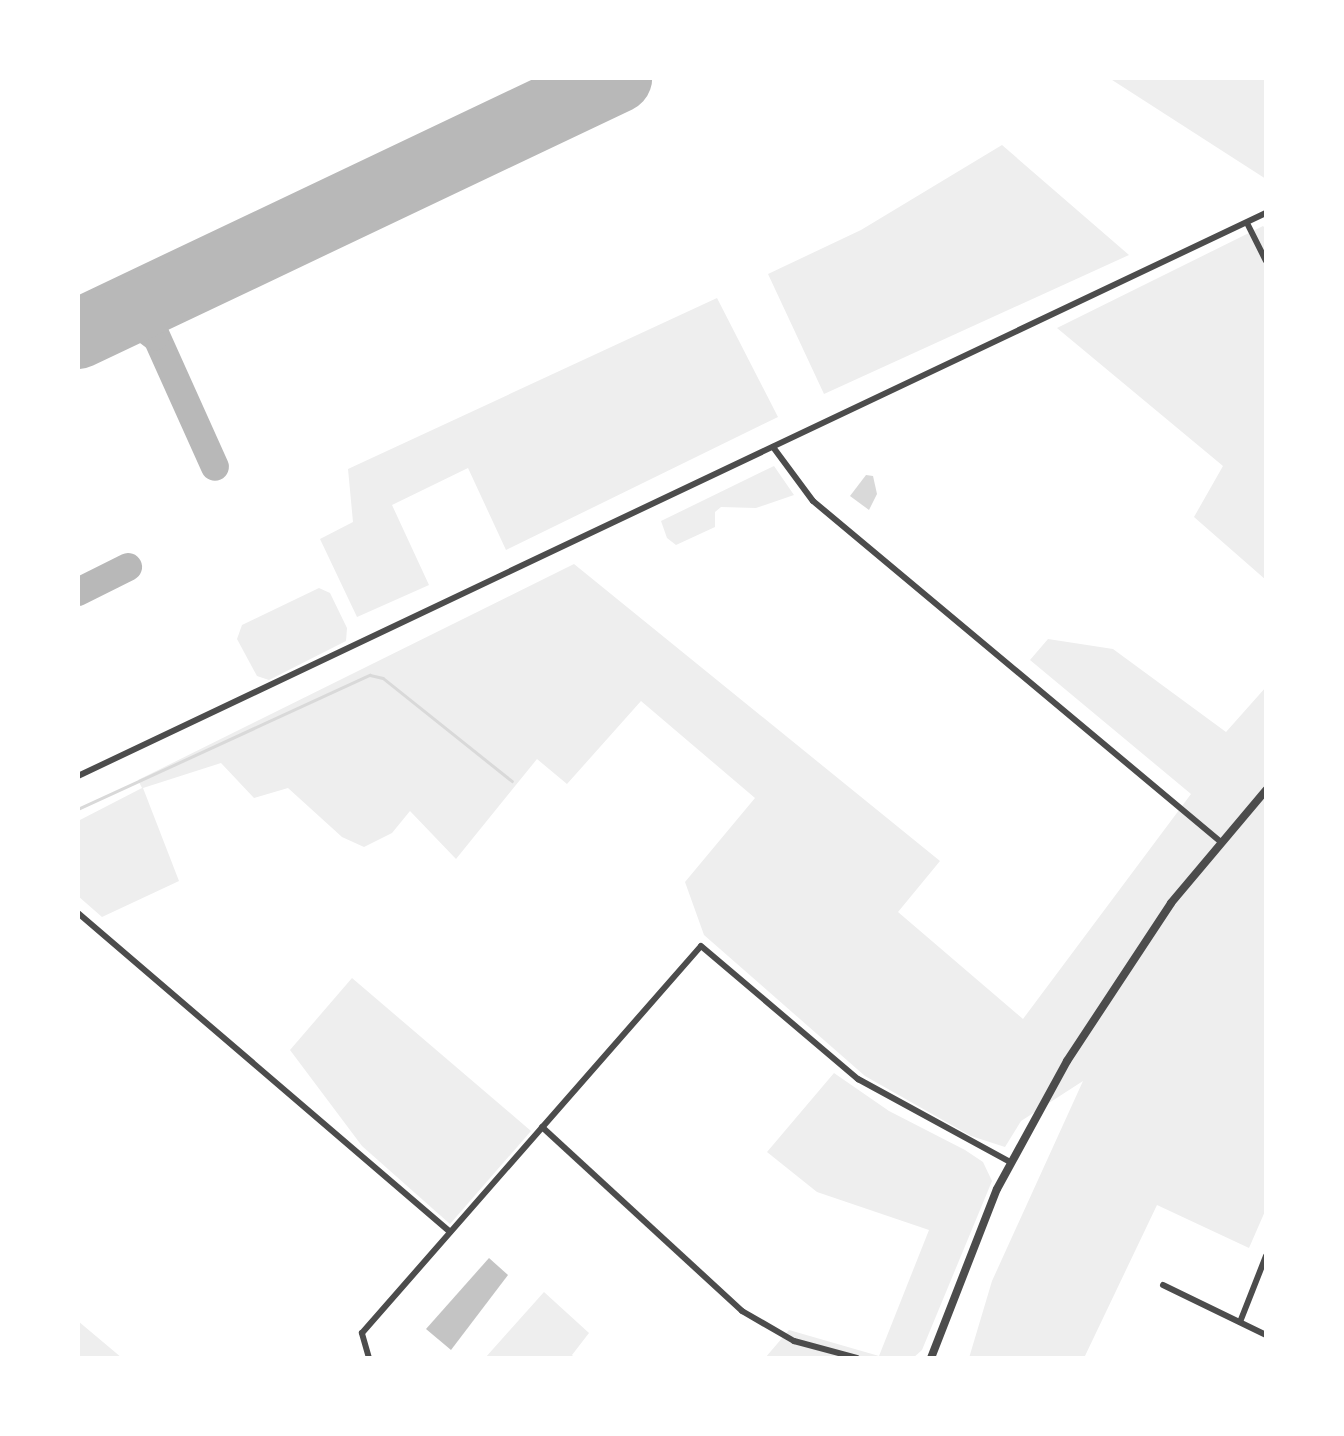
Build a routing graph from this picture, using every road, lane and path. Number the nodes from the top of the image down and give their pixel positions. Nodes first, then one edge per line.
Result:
1 (1266, 213) edge
2 (1247, 222) junction
3 (1266, 261) edge
4 (773, 447) junction
5 (78, 776) edge
6 (1266, 790) edge
7 (1221, 842) junction
8 (78, 913) edge
9 (542, 1128) junction
10 (1010, 1162) junction
11 (450, 1232) junction
12 (1266, 1256) edge
13 (1164, 1285) dead end
14 (1240, 1322) junction
15 (1266, 1335) edge
16 (369, 1358) edge
17 (856, 1358) edge
18 (931, 1358) edge

1 - 2 street
2 - 3 street
2 - 4 street
4 - 5 street
4 - 7 street
6 - 7 street
7 - 10 street
8 - 11 street
9 - 10 street
9 - 11 street
9 - 17 street
10 - 18 street
11 - 16 street
12 - 14 street
13 - 14 street
14 - 15 street

